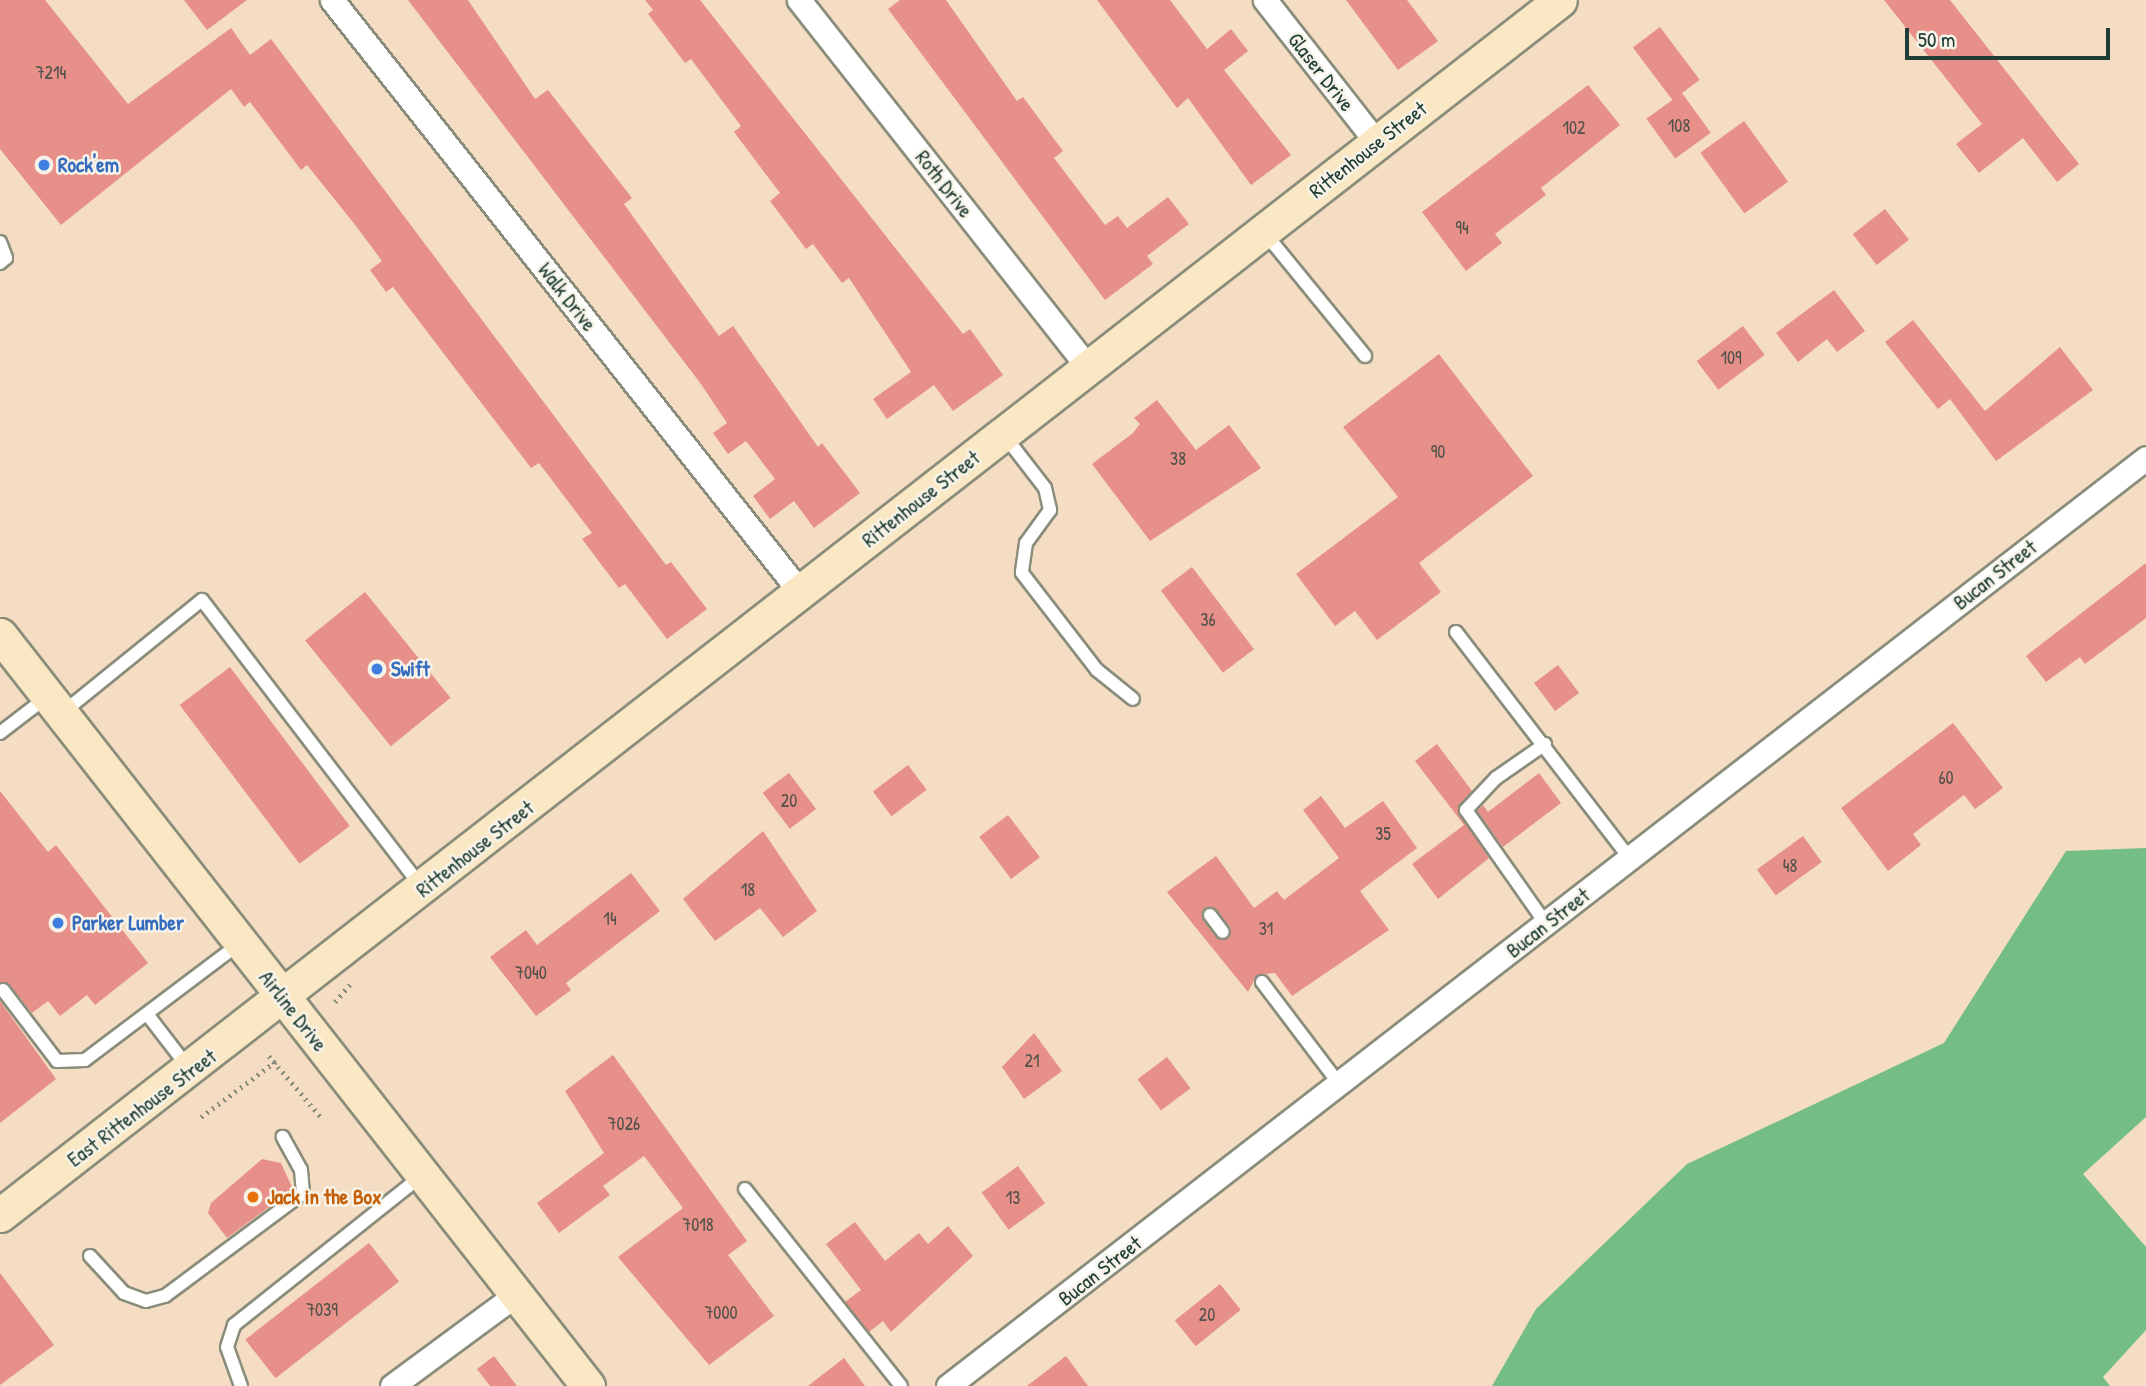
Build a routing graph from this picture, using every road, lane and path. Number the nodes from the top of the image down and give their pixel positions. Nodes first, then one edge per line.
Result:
1 (332, 0) edge
2 (799, 0) edge
3 (1265, 0) edge
4 (1560, 0) edge
5 (1377, 143) junction
6 (1263, 232) junction
7 (0, 242) edge
8 (0, 262) edge
9 (1365, 356) dead end
10 (1089, 368) junction
11 (1004, 434) junction
12 (2146, 458) edge
13 (801, 593) junction
14 (1455, 632) dead end
15 (0, 635) edge
16 (1133, 699) dead end
17 (54, 705) junction
18 (0, 733) edge
19 (1545, 744) junction
20 (1630, 859) junction
21 (424, 889) junction
22 (1210, 915) dead end
23 (1546, 924) junction
24 (1223, 932) dead end
25 (240, 943) junction
26 (1262, 982) dead end
27 (3, 990) dead end
28 (283, 1000) junction
29 (147, 1014) junction
30 (269, 1056) dead end
31 (276, 1061) junction
32 (191, 1071) junction
33 (1340, 1084) junction
34 (201, 1117) dead end
35 (322, 1118) dead end
36 (284, 1137) dead end
37 (422, 1175) junction
38 (745, 1189) dead end
39 (0, 1215) edge
40 (90, 1256) dead end
41 (517, 1294) junction
42 (241, 1386) edge
43 (392, 1386) edge
44 (588, 1386) edge
45 (901, 1386) edge
46 (948, 1386) edge

1 - 13 street, Walk Drive
2 - 10 street, Roth Drive
3 - 5 street, Glaser Drive
4 - 5 street, Rittenhouse Street
5 - 6 street, Rittenhouse Street
6 - 9 lane
6 - 10 street, Rittenhouse Street
7 - 8 lane
10 - 11 street, Rittenhouse Street
11 - 13 street, Rittenhouse Street
11 - 16 lane
12 - 20 street, Bucan Street
13 - 21 street, Rittenhouse Street
14 - 19 lane
15 - 17 street, Airline Drive
17 - 18 lane
17 - 21 lane
17 - 25 street, Airline Drive
19 - 20 lane
19 - 23 lane
20 - 23 street, Bucan Street
21 - 28 street, Rittenhouse Street
22 - 24 lane
23 - 33 street, Bucan Street
25 - 28 street, Airline Drive
25 - 29 lane
26 - 33 lane
27 - 29 lane
28 - 32 street, East Rittenhouse Street
28 - 37 street, Airline Drive
29 - 32 lane
30 - 31 path
31 - 34 path
31 - 35 path
32 - 39 street, East Rittenhouse Street
33 - 46 street, Bucan Street
36 - 40 lane
37 - 41 street, Airline Drive
37 - 42 lane
38 - 45 lane
41 - 43 street
41 - 44 street, Airline Drive

